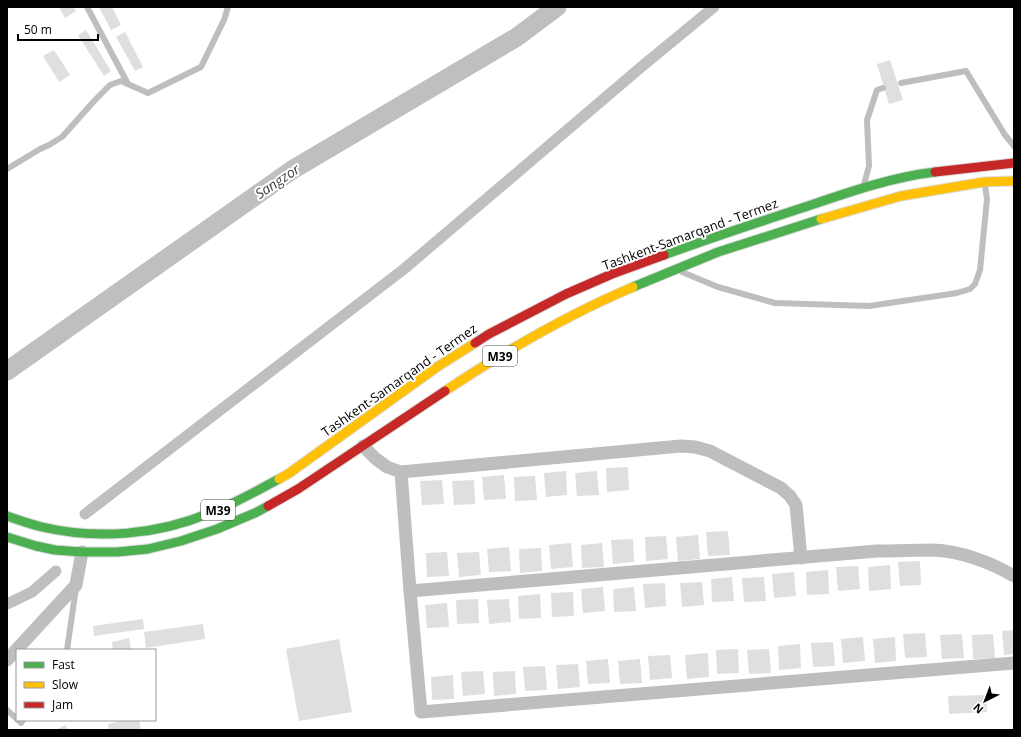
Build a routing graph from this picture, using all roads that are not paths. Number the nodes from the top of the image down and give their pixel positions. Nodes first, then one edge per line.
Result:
1 (87, 7) edge
2 (228, 7) edge
3 (901, 83) dead end
4 (128, 84) junction
5 (883, 88) dead end
6 (1014, 146) edge
7 (1014, 163) edge
8 (7, 170) edge
9 (1014, 181) edge
10 (984, 182) junction
11 (862, 188) junction
12 (675, 269) junction
13 (437, 367) junction
14 (452, 386) junction
15 (362, 446) junction
16 (401, 472) junction
17 (7, 516) edge
18 (7, 537) edge
19 (82, 552) junction
20 (801, 558) junction
21 (1014, 576) edge
22 (76, 585) junction
23 (410, 591) junction
24 (17, 649) edge
25 (67, 649) edge
26 (16, 650) edge
27 (7, 660) edge
28 (1014, 663) edge
29 (7, 710) edge
30 (16, 719) edge

1 - 4 lane
2 - 4 lane
3 - 6 lane
4 - 8 lane
5 - 11 lane
7 - 11 highway, Tashkent-Samarqand - Termez / M39
9 - 10 highway, Tashkent-Samarqand - Termez / M39
10 - 12 highway, Tashkent-Samarqand - Termez / M39
10 - 12 lane
11 - 13 highway, Tashkent-Samarqand - Termez / M39
12 - 14 highway, Tashkent-Samarqand - Termez / M39
13 - 14 highway
13 - 17 highway, Tashkent-Samarqand - Termez / M39
14 - 15 highway, Tashkent-Samarqand - Termez / M39
15 - 16 street
15 - 19 highway, Tashkent-Samarqand - Termez / M39
16 - 20 street
16 - 23 street
18 - 19 highway, Tashkent-Samarqand - Termez / M39
19 - 22 street
20 - 21 street
20 - 23 street
22 - 24 street
22 - 25 lane
23 - 28 street
26 - 27 street
29 - 30 lane

